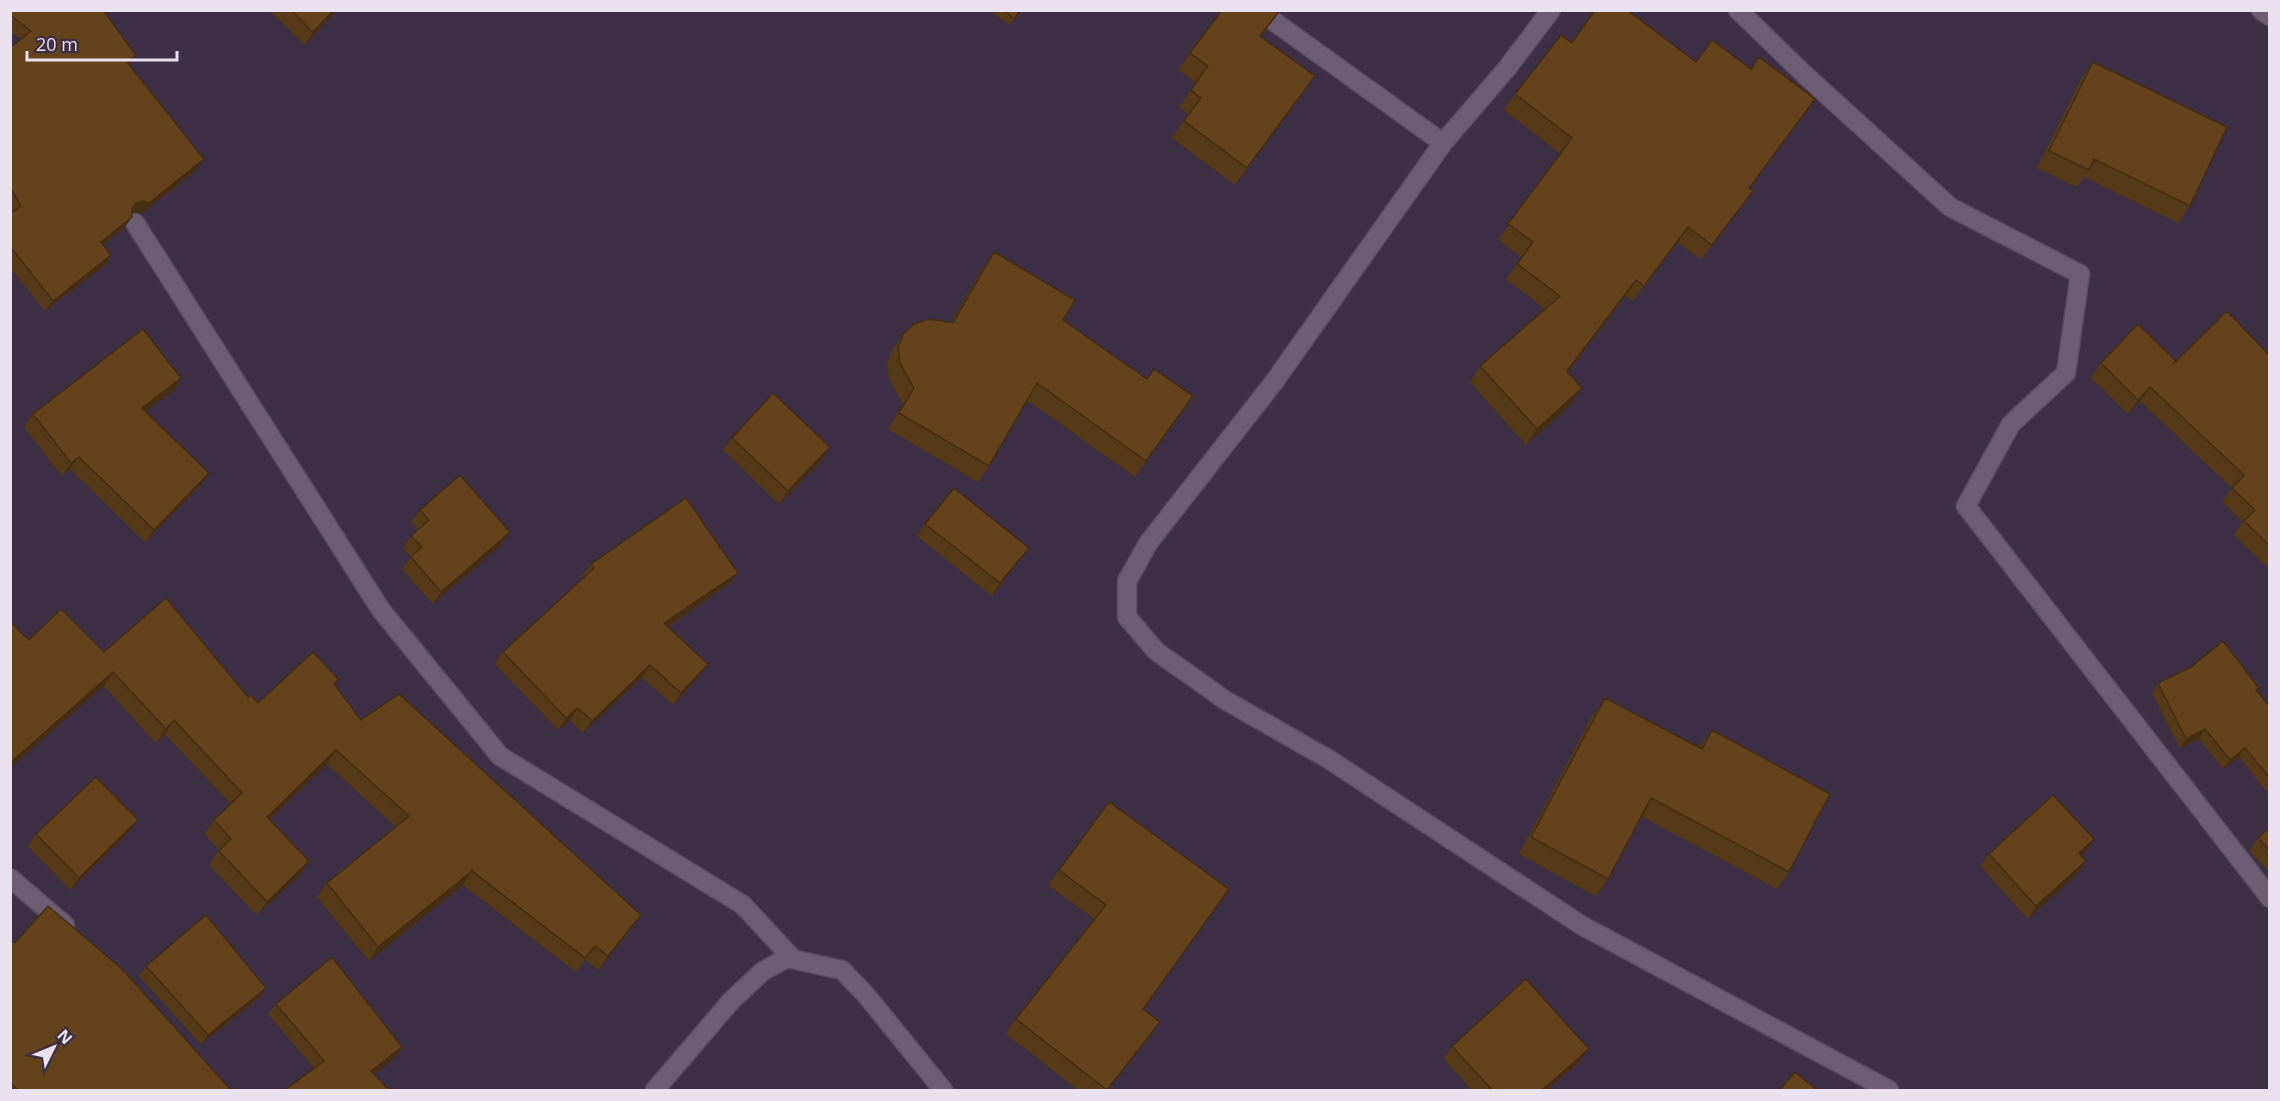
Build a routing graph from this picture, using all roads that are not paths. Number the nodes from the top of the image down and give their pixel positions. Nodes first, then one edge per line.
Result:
1 (1258, 10) edge
2 (1551, 10) edge
3 (1738, 10) edge
4 (2261, 10) edge
5 (2270, 16) edge
6 (1443, 143) junction
7 (135, 223) edge
8 (10, 878) edge
9 (2270, 898) edge
10 (78, 937) edge
11 (793, 959) junction
12 (655, 1090) edge
13 (944, 1090) edge
14 (1889, 1090) edge

1 - 6 street
2 - 6 street
3 - 9 street
4 - 5 street
6 - 14 street
7 - 11 street
8 - 10 street
11 - 12 street
11 - 13 street

